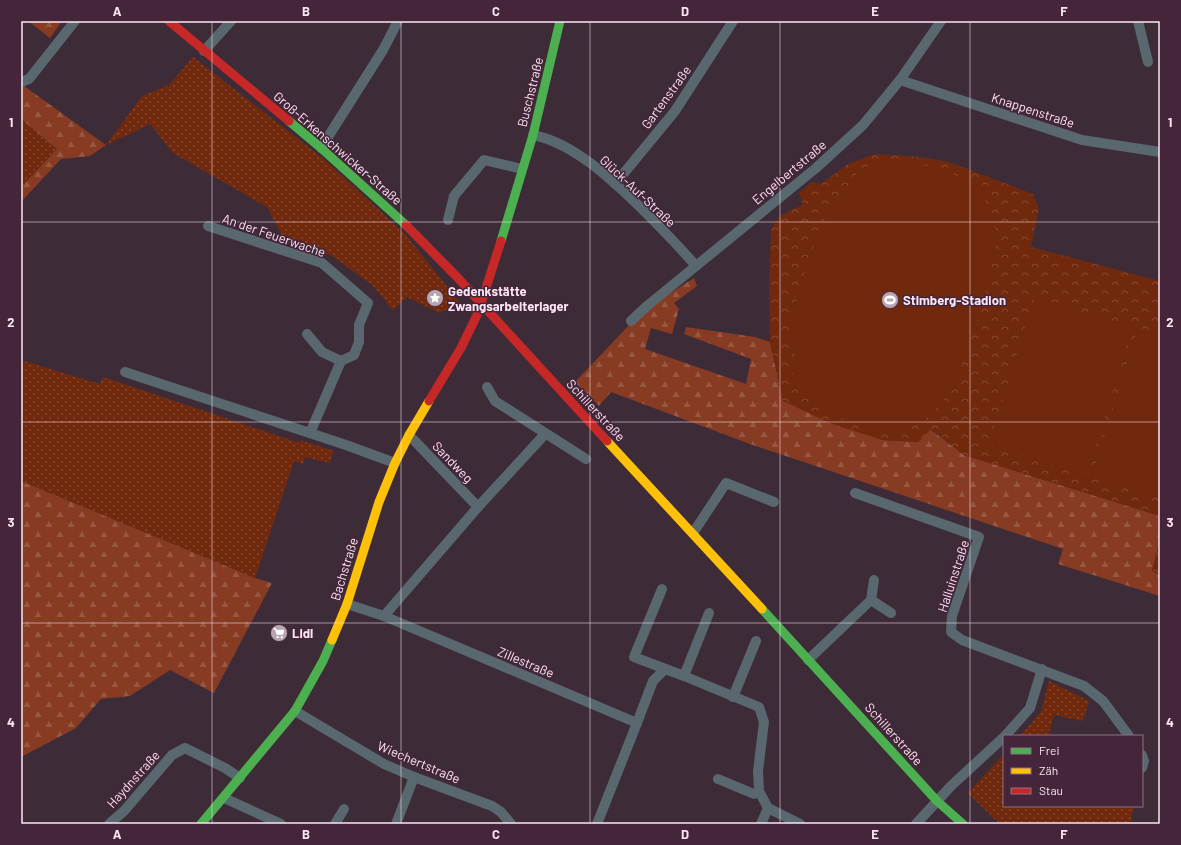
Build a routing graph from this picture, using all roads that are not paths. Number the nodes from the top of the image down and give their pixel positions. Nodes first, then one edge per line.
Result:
1 (75, 21) edge
2 (169, 21) edge
3 (231, 21) edge
4 (398, 21) edge
5 (560, 21) edge
6 (733, 21) edge
7 (941, 21) edge
8 (1138, 21) edge
9 (204, 51) junction
10 (1148, 62) dead end
11 (900, 80) junction
12 (21, 82) edge
13 (533, 135) junction
14 (321, 148) junction
15 (1160, 152) edge
16 (522, 169) junction
17 (615, 184) junction
18 (448, 220) dead end
19 (208, 226) dead end
20 (696, 266) junction
21 (480, 304) junction
22 (631, 321) dead end
23 (307, 334) dead end
24 (341, 361) junction
25 (125, 372) dead end
26 (487, 387) dead end
27 (310, 433) junction
28 (545, 434) junction
29 (409, 435) junction
30 (586, 459) dead end
31 (395, 463) junction
32 (855, 493) dead end
33 (774, 502) dead end
34 (478, 507) junction
35 (693, 533) junction
36 (874, 580) dead end
37 (662, 589) dead end
38 (871, 600) junction
39 (347, 604) junction
40 (709, 613) dead end
41 (891, 613) dead end
42 (384, 616) junction
43 (756, 641) dead end
44 (808, 660) junction
45 (665, 669) junction
46 (1042, 669) junction
47 (684, 676) junction
48 (733, 697) junction
49 (295, 711) junction
50 (637, 723) junction
51 (1007, 735) edge
52 (1128, 735) edge
53 (1003, 739) edge
54 (414, 777) junction
55 (240, 778) junction
56 (718, 779) dead end
57 (760, 791) junction
58 (224, 798) junction
59 (937, 801) junction
60 (768, 808) junction
61 (344, 809) dead end
62 (109, 824) edge
63 (201, 824) edge
64 (281, 824) edge
65 (335, 824) edge
66 (396, 824) edge
67 (512, 824) edge
68 (597, 824) edge
69 (762, 824) edge
70 (800, 824) edge
71 (916, 824) edge
72 (963, 824) edge

1 - 12 street
2 - 9 main road, Groß-Erkenschwicker-Straße
3 - 9 street
4 - 14 street
5 - 13 main road, Buschstraße
6 - 17 street, Gartenstraße
7 - 11 street, Engelbertstraße
8 - 10 street
9 - 14 main road, Groß-Erkenschwicker-Straße
11 - 15 street, Knappenstraße
11 - 20 street, Engelbertstraße
13 - 16 main road, Buschstraße
13 - 17 street, Glück-Auf-Straße
14 - 21 main road, Groß-Erkenschwicker-Straße
16 - 18 street
16 - 21 main road, Buschstraße
17 - 20 street, Glück-Auf-Straße
19 - 24 street, An der Feuerwache
20 - 22 street, Engelbertstraße
21 - 29 main road, Bachstraße
21 - 35 main road, Schillerstraße
23 - 24 street
24 - 27 street, An der Feuerwache
25 - 27 street
26 - 28 street
27 - 31 street
28 - 30 street
28 - 34 street
29 - 31 main road, Bachstraße
29 - 34 street, Sandweg
31 - 39 main road, Bachstraße
32 - 46 street, Halluinstraße
33 - 35 street
34 - 42 street
35 - 44 main road, Schillerstraße
36 - 38 street
37 - 45 street
38 - 41 street
38 - 44 street
39 - 42 street, Zillestraße
39 - 49 main road, Bachstraße
40 - 47 street
42 - 50 street, Zillestraße
43 - 48 street
44 - 59 main road, Schillerstraße
45 - 47 street
45 - 50 street
46 - 51 street
46 - 52 street, Halluinstraße
47 - 48 street
48 - 57 street
49 - 54 street, Wiechertstraße
49 - 55 main road, Bachstraße
50 - 68 street
53 - 59 street
54 - 66 street
54 - 67 street, Wiechertstraße
55 - 58 main road, Bachstraße
55 - 62 street, Haydnstraße
56 - 57 street
57 - 60 street
58 - 63 main road, Bachstraße
58 - 64 street
59 - 71 street
59 - 72 main road, Schillerstraße
60 - 69 street
60 - 70 street
61 - 65 street

